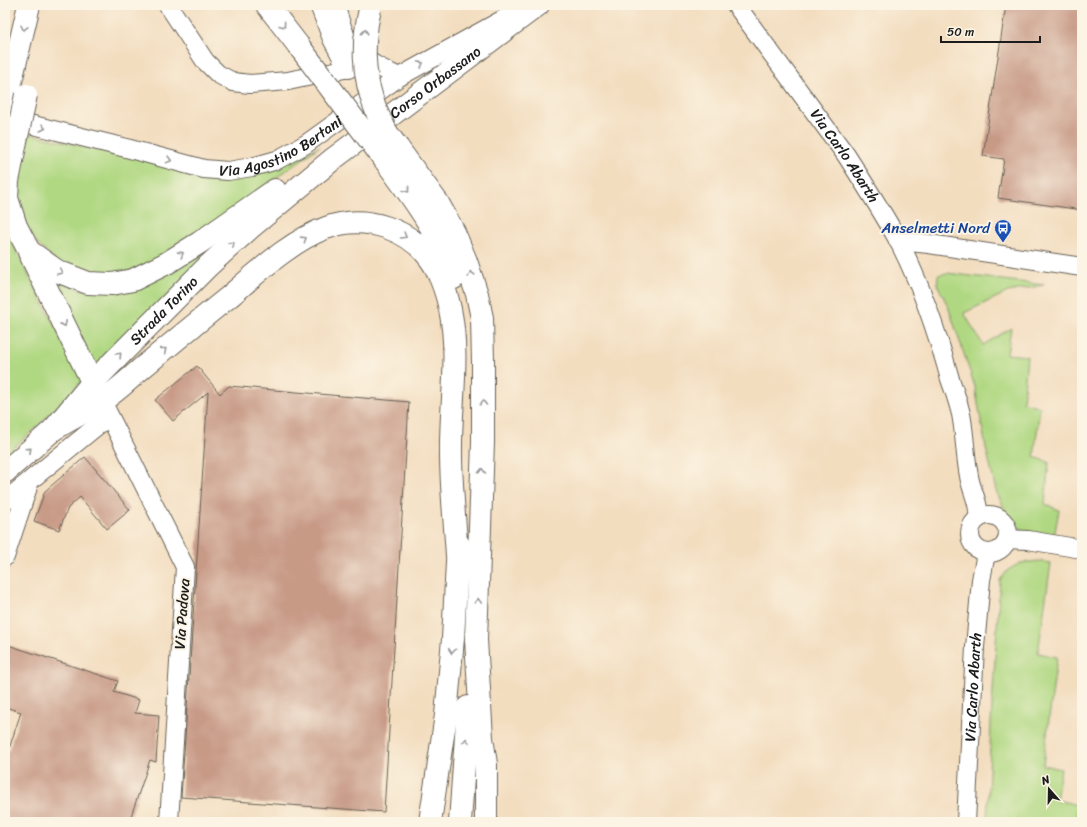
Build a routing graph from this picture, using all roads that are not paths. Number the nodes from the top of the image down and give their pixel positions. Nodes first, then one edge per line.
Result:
1 (28, 5) edge
2 (168, 5) edge
3 (267, 5) edge
4 (319, 5) edge
5 (335, 5) edge
6 (528, 5) edge
7 (538, 5) edge
8 (736, 5) edge
9 (370, 7) edge
10 (372, 63) junction
11 (348, 69) junction
12 (399, 77) junction
13 (13, 98) edge
14 (5, 118) edge
15 (391, 153) junction
16 (332, 159) junction
17 (898, 241) junction
18 (28, 251) junction
19 (1082, 267) edge
20 (101, 400) junction
21 (964, 435) junction
22 (5, 472) edge
23 (30, 480) junction
24 (5, 501) edge
25 (995, 515) junction
26 (978, 517) junction
27 (1007, 539) junction
28 (1082, 549) edge
29 (986, 553) junction
30 (5, 556) edge
31 (457, 556) junction
32 (476, 640) junction
33 (446, 715) junction
34 (482, 738) junction
35 (168, 822) edge
36 (430, 822) edge
37 (440, 822) edge
38 (460, 822) edge
39 (474, 822) edge
40 (486, 822) edge
41 (966, 822) edge

1 -> 13 main road
2 - 11 street
3 -> 15 main road, bridge
4 - 11 street
5 - 10 street
12 -> 6 street, Via Agostino Bertani
7 - 16 main road, Corso Orbassano
8 - 17 street, Via Carlo Abarth
15 -> 9 main road, bridge
10 - 11 street
10 - 12 street
14 -> 12 street, Via Agostino Bertani
13 - 18 main road, bridge
15 -> 31 main road
32 -> 15 main road
18 -> 16 main road
20 -> 16 main road, Strada Torino
17 - 19 street
17 - 21 street, Via Carlo Abarth
18 -> 20 main road
22 -> 20 main road
20 - 23 street, Strada Torino
20 -> 31 main road
20 - 35 street, Via Padova
21 - 25 street, Via Carlo Abarth
21 - 26 street, Via Carlo Abarth
23 - 24 street, Strada Torino
23 - 30 street
25 - 26 street
25 - 27 street, Via Carlo Abarth
26 - 29 street
27 - 28 street
27 - 29 street
29 - 41 street, Via Carlo Abarth
31 -> 33 main road
32 - 34 main road
38 -> 32 main road
33 - 36 main road
33 - 37 main road
34 - 39 main road
34 - 40 main road

